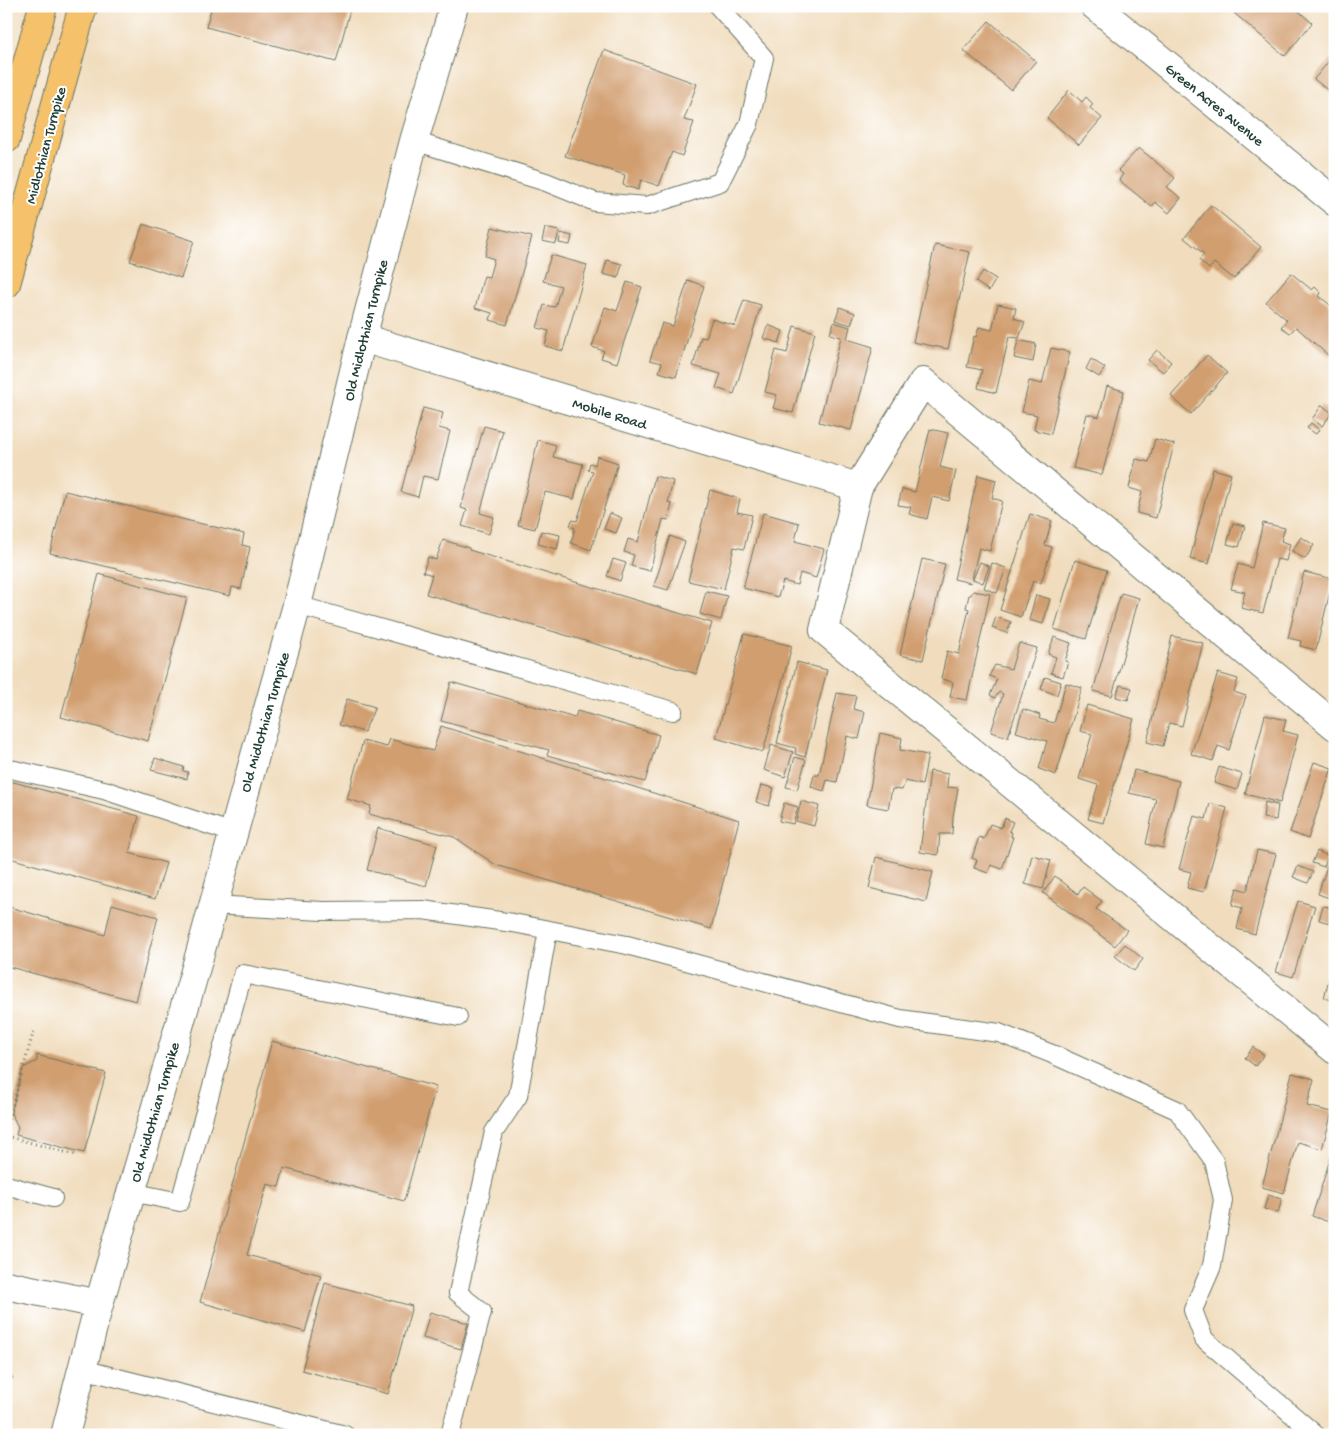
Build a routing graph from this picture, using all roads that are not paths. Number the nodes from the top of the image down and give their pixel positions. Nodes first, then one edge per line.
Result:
1 (43, 6) edge
2 (83, 6) edge
3 (454, 6) edge
4 (718, 6) edge
5 (1095, 6) edge
6 (6, 139) edge
7 (414, 141) junction
8 (1335, 202) edge
9 (6, 284) edge
10 (362, 338) junction
11 (858, 487) junction
12 (298, 606) junction
13 (673, 711) dead end
14 (1335, 726) edge
15 (6, 768) edge
16 (233, 833) junction
17 (212, 906) junction
18 (548, 930) junction
19 (458, 1017) dead end
20 (1335, 1050) edge
21 (6, 1185) edge
22 (131, 1192) junction
23 (53, 1198) dead end
24 (6, 1285) edge
25 (99, 1304) junction
26 (82, 1369) junction
27 (64, 1435) edge
28 (345, 1435) edge
29 (450, 1435) edge
30 (1316, 1435) edge

1 - 6 main road
2 - 9 main road, Midlothian Turnpike
3 - 7 street, Old Midlothian Turnpike
4 - 7 lane
5 - 8 street, Green Acres Avenue
7 - 10 street, Old Midlothian Turnpike
10 - 11 street, Mobile Road
10 - 12 street, Old Midlothian Turnpike
11 - 14 street
11 - 20 street
12 - 13 lane
12 - 16 street, Old Midlothian Turnpike
15 - 16 lane
16 - 17 street, Old Midlothian Turnpike
17 - 18 lane
17 - 22 street, Old Midlothian Turnpike
18 - 29 lane
18 - 30 lane
19 - 22 lane
21 - 23 lane
22 - 25 street, Old Midlothian Turnpike
24 - 25 street
25 - 26 street, Old Midlothian Turnpike
26 - 27 street, Old Midlothian Turnpike
26 - 28 lane

